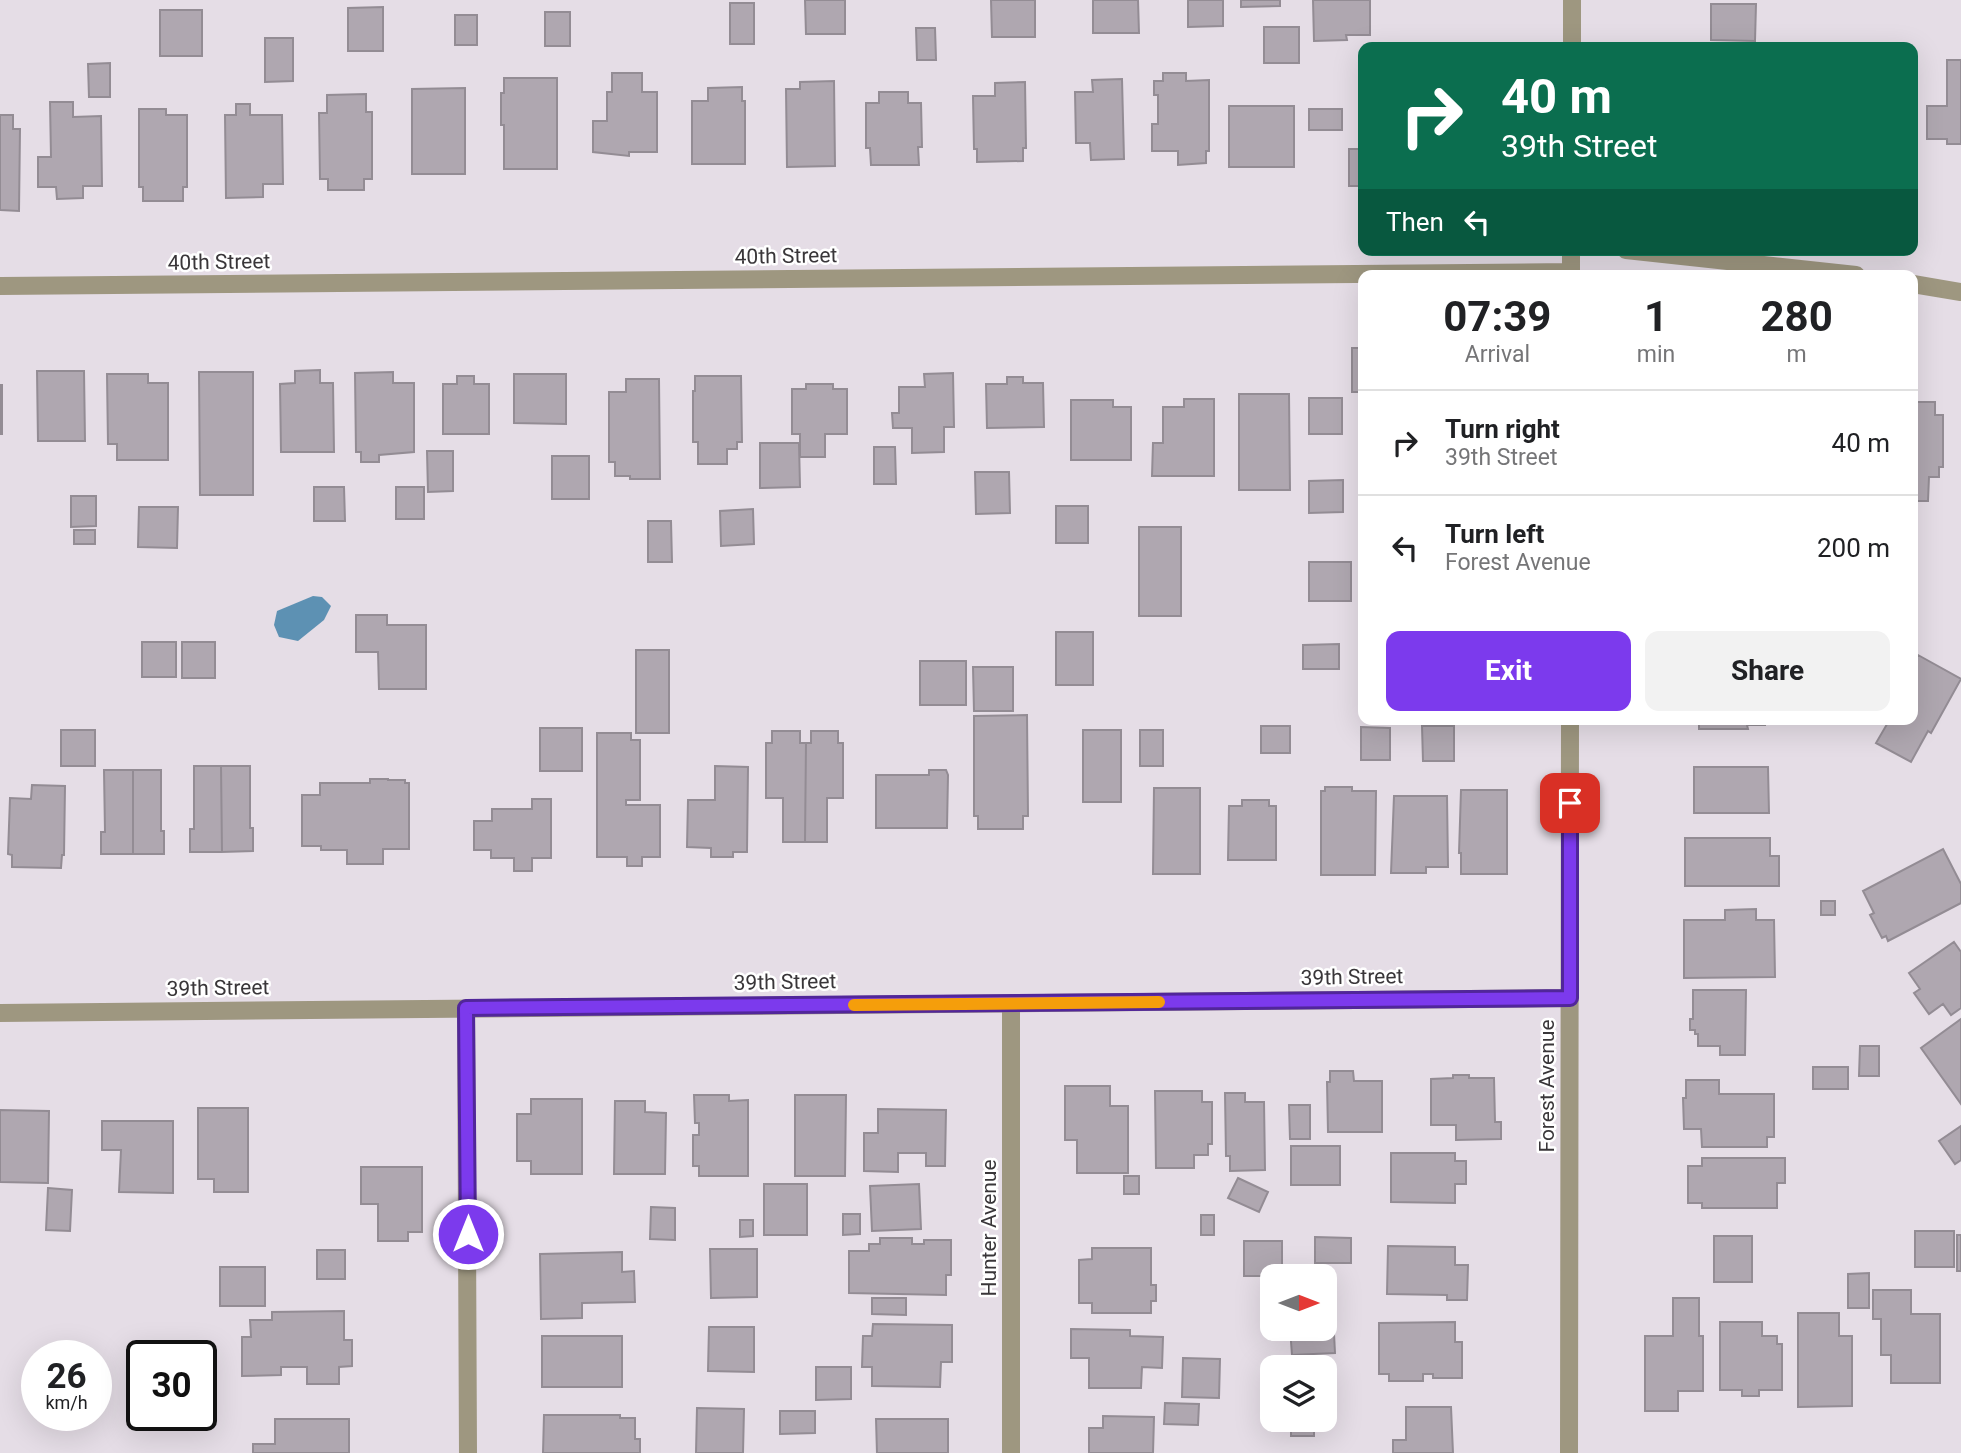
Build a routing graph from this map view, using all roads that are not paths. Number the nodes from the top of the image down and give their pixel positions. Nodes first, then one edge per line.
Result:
1 (1572, 0) edge
2 (1572, 42) edge
3 (1681, 256) edge
4 (1810, 270) edge
5 (1358, 275) edge
6 (1918, 285) edge
7 (0, 286) edge
8 (1961, 292) edge
9 (1570, 725) edge
10 (1570, 998) junction
11 (1011, 1003) junction
12 (466, 1008) junction
13 (0, 1013) edge
14 (468, 1453) edge
15 (1011, 1453) edge
16 (1569, 1453) edge

1 - 2 street
3 - 4 street
5 - 7 street, 40th Street
6 - 8 street
9 - 10 street, Forest Avenue
10 - 11 street, 39th Street
10 - 16 street, Forest Avenue
11 - 12 street, 39th Street
11 - 15 street, Hunter Avenue
12 - 13 street, 39th Street
12 - 14 street

